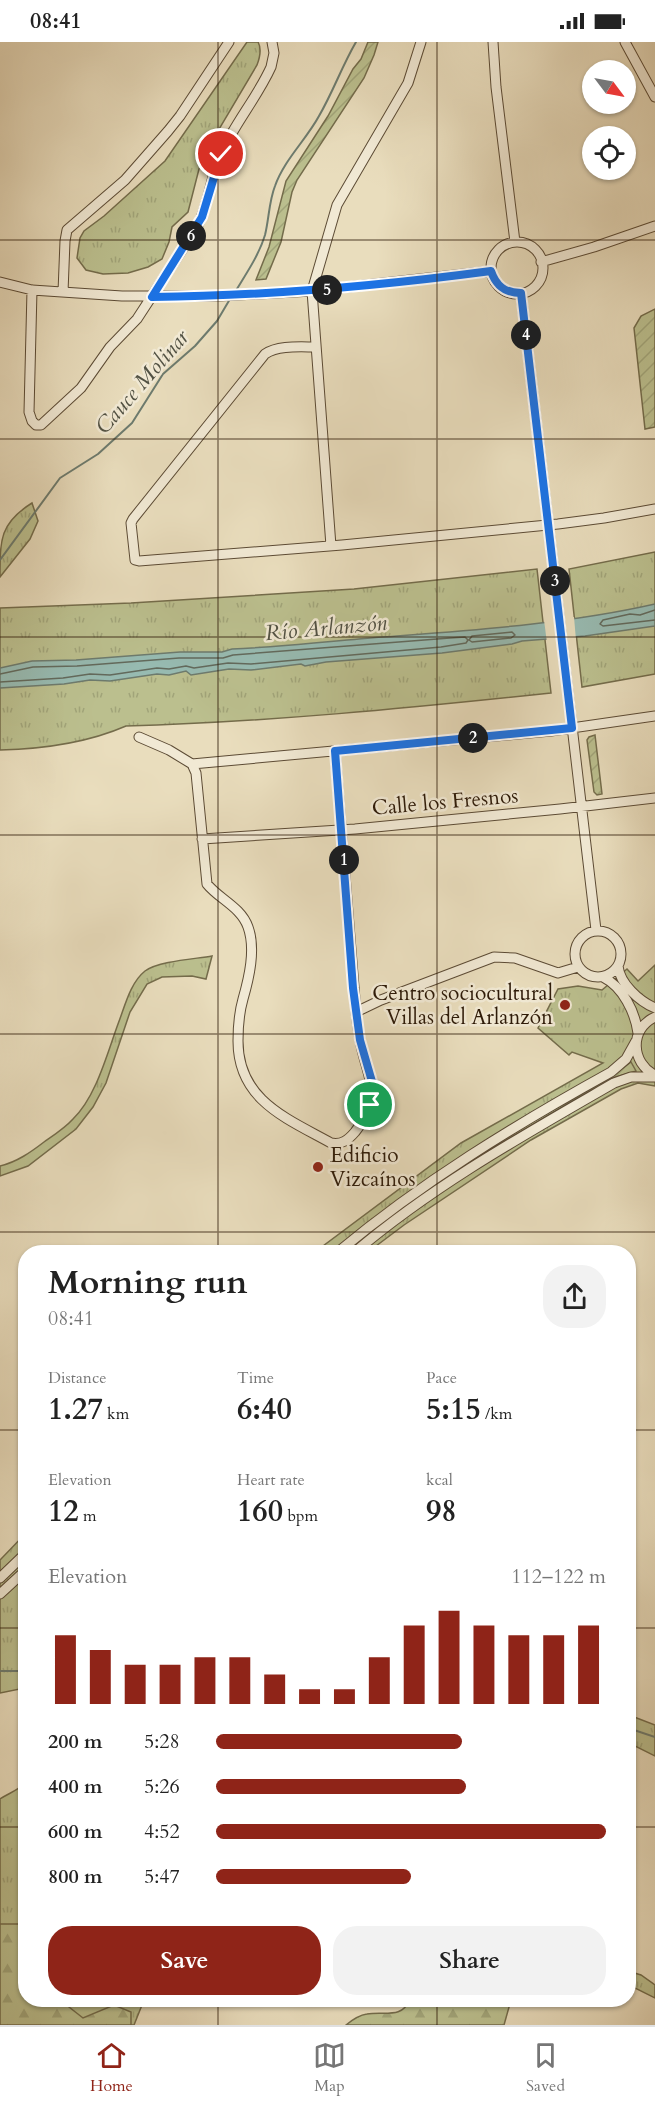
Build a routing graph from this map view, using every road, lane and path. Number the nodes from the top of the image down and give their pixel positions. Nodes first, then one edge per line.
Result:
1 (229, 42) edge
2 (272, 42) edge
3 (421, 42) edge
4 (493, 42) edge
5 (625, 42) edge
6 (655, 97) edge
7 (655, 226) edge
8 (515, 242) junction
9 (542, 262) junction
10 (491, 271) junction
11 (0, 282) edge
12 (32, 290) junction
13 (312, 291) junction
14 (63, 292) junction
15 (521, 293) junction
16 (152, 297) junction
17 (316, 347) junction
18 (655, 509) edge
19 (548, 525) junction
20 (331, 546) junction
21 (655, 716) edge
22 (572, 728) junction
23 (139, 737) dead end
24 (335, 751) junction
25 (192, 764) junction
26 (655, 798) edge
27 (582, 807) junction
28 (342, 830) junction
29 (202, 839) junction
30 (596, 930) junction
31 (618, 966) junction
32 (578, 967) junction
33 (603, 977) junction
34 (655, 1008) edge
35 (356, 1011) junction
36 (655, 1017) edge
37 (637, 1037) junction
38 (655, 1076) edge
39 (347, 1245) edge
40 (364, 1245) edge
41 (18, 1561) edge
42 (18, 1577) edge
43 (0, 1578) edge
44 (0, 1594) edge

1 - 14 street
2 - 16 street
3 - 13 street
4 - 8 street
5 - 6 street
7 - 9 street
8 - 9 street
8 - 10 street
9 - 15 street
10 - 13 street
10 - 15 street
11 - 12 street
12 - 14 street
12 - 16 street
13 - 16 street
13 - 17 street
14 - 16 street
15 - 19 street
17 - 20 street
17 - 20 street
18 - 19 street
19 - 20 street
19 - 22 street
21 - 22 street
22 - 24 street
22 - 27 street
23 - 25 street
24 - 25 street
24 - 28 street
25 - 29 street
26 - 27 street, Calle los Fresnos
27 - 28 street, Calle los Fresnos
27 - 30 street
28 - 29 street, Calle los Fresnos
28 - 35 street
29 - 35 street
30 - 31 street
30 - 32 street
31 - 33 street
31 - 34 street
32 - 33 street
32 - 35 street
33 - 37 street
36 - 37 street
37 - 38 street
37 - 39 street
38 - 40 street
41 - 43 street
42 - 44 street

